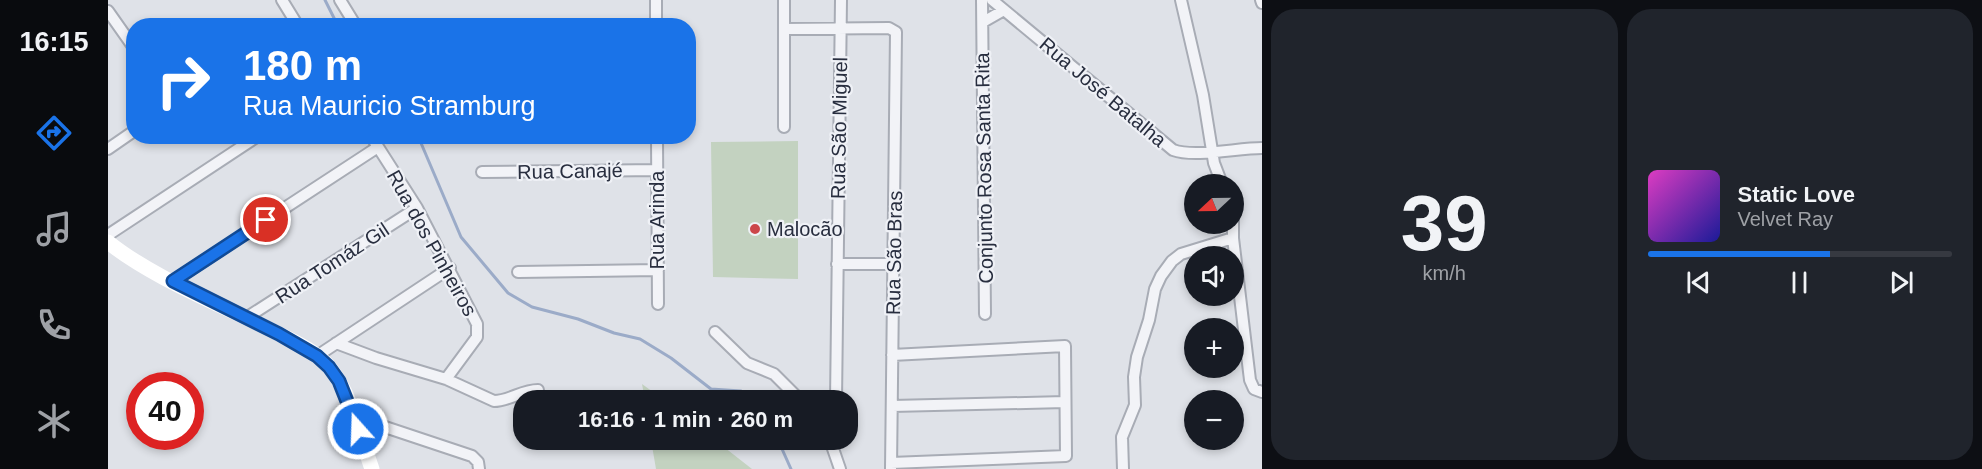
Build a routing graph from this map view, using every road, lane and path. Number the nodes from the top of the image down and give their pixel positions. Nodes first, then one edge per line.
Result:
1 (282, 0) edge
2 (340, 0) edge
3 (656, 0) edge
4 (784, 0) edge
5 (841, 0) edge
6 (982, 0) edge
7 (992, 0) edge
8 (1180, 0) edge
9 (1004, 10) junction
10 (108, 11) edge
11 (293, 18) edge
12 (351, 18) edge
13 (656, 18) edge
14 (983, 22) junction
15 (841, 28) junction
16 (784, 29) junction
17 (126, 37) edge
18 (784, 127) dead end
19 (126, 137) edge
20 (246, 144) edge
21 (376, 144) edge
22 (657, 144) edge
23 (378, 147) junction
24 (1262, 147) edge
25 (108, 149) edge
26 (1212, 151) junction
27 (657, 170) junction
28 (482, 172) dead end
29 (1218, 174) edge
30 (417, 208) junction
31 (1233, 234) edge
32 (108, 236) edge
33 (1233, 238) junction
34 (108, 242) edge
35 (837, 264) junction
36 (893, 264) junction
37 (450, 268) junction
38 (658, 270) junction
39 (518, 272) dead end
40 (173, 281) junction
41 (658, 304) dead end
42 (985, 314) dead end
43 (246, 318) junction
44 (714, 332) dead end
45 (336, 343) junction
46 (892, 355) junction
47 (317, 356) junction
48 (446, 379) junction
49 (790, 390) edge
50 (836, 390) edge
51 (1262, 392) edge
52 (513, 396) edge
53 (1065, 402) junction
54 (892, 406) junction
55 (355, 417) junction
56 (834, 450) edge
57 (838, 450) edge
58 (840, 466) edge
59 (891, 466) edge
60 (372, 469) edge
61 (480, 469) edge
62 (1123, 469) edge

1 - 11 street
2 - 12 street
3 - 13 street
4 - 16 street
5 - 15 street, Rua São Miguel
6 - 14 street, Conjunto Rosa Santa Rita
7 - 9 street, Rua José Batalha
8 - 26 street
9 - 14 street
9 - 26 street, Rua José Batalha
10 - 17 street
14 - 42 street, Conjunto Rosa Santa Rita
15 - 16 street
15 - 35 street, Rua São Miguel
15 - 36 street, Rua São Bras
16 - 18 street
19 - 25 street
20 - 32 street
21 - 23 street, Rua dos Pinheiros
22 - 27 street, Rua Arinda
23 - 30 street, Rua dos Pinheiros
23 - 40 street
24 - 26 street, Rua José Batalha
26 - 29 street
27 - 28 street, Rua Canajé
27 - 38 street, Rua Arinda
30 - 37 street, Rua dos Pinheiros
30 - 43 street, Rua Tomáz Gil
31 - 33 street
33 - 51 street
33 - 62 street
34 - 40 street
35 - 36 street
35 - 50 street, Rua São Miguel
36 - 46 street, Rua São Bras
37 - 45 street
37 - 48 street, Rua dos Pinheiros
38 - 39 street
38 - 41 street, Rua Arinda
40 - 43 street
43 - 47 street
44 - 49 street
45 - 47 street
45 - 48 street
46 - 53 street
46 - 54 street, Rua São Bras
47 - 55 street
48 - 52 street
53 - 54 street
53 - 59 street
54 - 59 street, Rua São Bras
55 - 60 street
55 - 61 street
56 - 58 street
57 - 58 street

